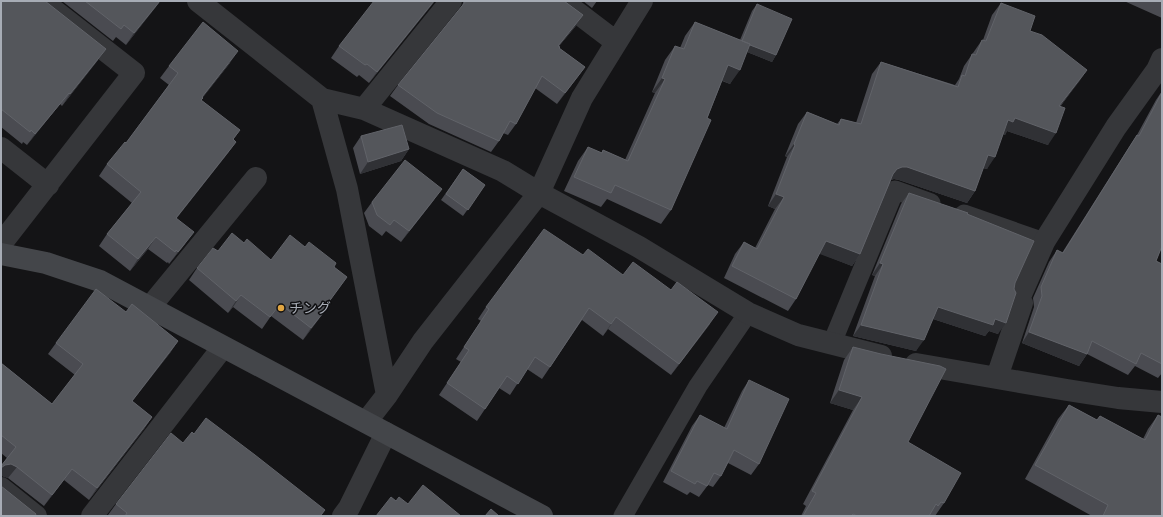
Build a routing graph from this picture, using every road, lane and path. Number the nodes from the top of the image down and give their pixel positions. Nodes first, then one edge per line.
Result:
1 (42, 1) edge
2 (198, 1) edge
3 (451, 1) edge
4 (562, 1) edge
5 (642, 1) edge
6 (616, 42) junction
7 (1160, 67) edge
8 (322, 99) junction
9 (364, 109) junction
10 (1, 148) edge
11 (256, 178) dead end
12 (48, 185) junction
13 (539, 193) junction
14 (1044, 242) junction
15 (1, 244) edge
16 (1, 254) edge
17 (150, 307) junction
18 (748, 313) junction
19 (832, 343) junction
20 (223, 347) junction
21 (997, 377) junction
22 (387, 396) junction
23 (1162, 402) edge
24 (366, 422) junction
25 (386, 433) junction
26 (1, 488) edge
27 (36, 516) edge
28 (92, 516) edge
29 (343, 516) edge
30 (542, 516) edge
31 (622, 516) edge

1 - 12 street
2 - 8 street
3 - 9 street
4 - 6 street
5 - 6 street
6 - 13 street
7 - 14 street
8 - 9 street
8 - 22 street
9 - 13 street
10 - 12 street
11 - 17 street
12 - 15 street
13 - 18 street
13 - 22 street
14 - 19 lane
14 - 21 street
16 - 17 street
17 - 20 street
18 - 19 street
18 - 31 lane
19 - 21 street
20 - 24 street
20 - 28 street
21 - 23 street
22 - 24 street
24 - 25 street
25 - 29 street
25 - 30 street
26 - 27 street

